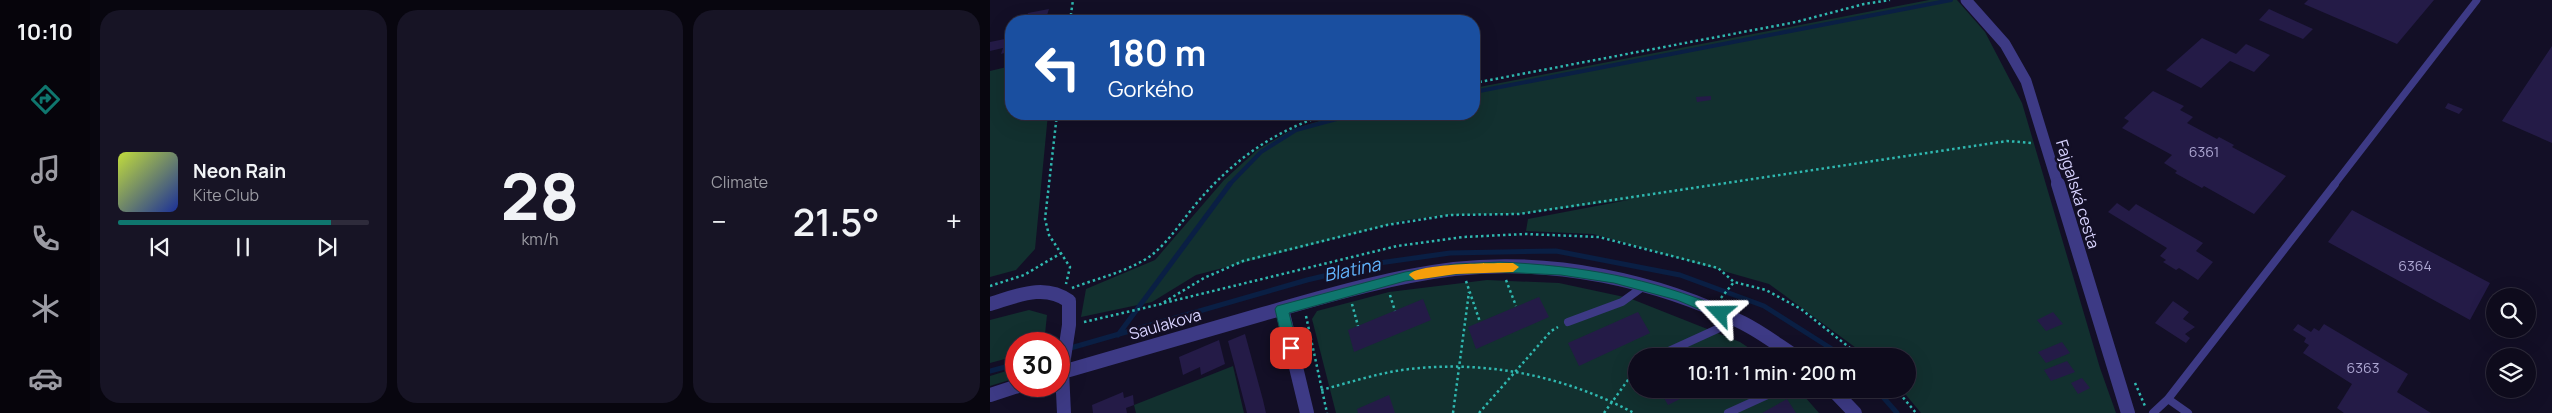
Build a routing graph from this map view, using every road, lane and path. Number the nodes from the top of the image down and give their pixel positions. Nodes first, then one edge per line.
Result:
1 (1073, 0) edge
2 (1863, 0) edge
3 (1890, 0) edge
4 (2477, 0) edge
5 (1967, 1) edge
6 (1864, 4) junction
7 (1071, 15) edge
8 (1480, 82) edge
9 (1057, 120) edge
10 (1311, 120) edge
11 (2046, 144) junction
12 (1062, 252) junction
13 (1505, 276) dead end
14 (1465, 278) dead end
15 (990, 286) edge
16 (1644, 286) junction
17 (1388, 289) dead end
18 (1469, 292) junction
19 (1062, 294) junction
20 (1720, 296) dead end
21 (1350, 298) dead end
22 (990, 304) edge
23 (1516, 306) dead end
24 (1282, 309) junction
25 (1304, 309) dead end
26 (1395, 311) dead end
27 (1737, 320) junction
28 (1480, 322) dead end
29 (1568, 322) joint
30 (1358, 326) dead end
31 (1068, 331) joint
32 (1676, 348) edge
33 (1781, 348) edge
34 (1850, 348) edge
35 (1070, 366) edge
36 (1460, 367) junction
37 (1516, 372) junction
38 (1628, 380) edge
39 (2134, 381) dead end
40 (1005, 390) edge
41 (1321, 390) junction
42 (990, 395) edge
43 (1063, 397) edge
44 (1761, 398) edge
45 (1840, 398) edge
46 (1904, 398) edge
47 (2168, 399) junction
48 (1613, 401) junction
49 (1064, 413) edge
50 (1307, 413) edge
51 (1328, 413) edge
52 (1453, 413) edge
53 (1480, 413) edge
54 (1604, 413) edge
55 (1634, 413) edge
56 (1728, 413) edge
57 (1854, 413) edge
58 (1916, 413) edge
59 (2128, 413) edge
60 (2149, 413) edge
61 (2153, 413) edge
62 (2188, 413) edge

1 - 7 path
2 - 6 path
3 - 6 path
4 - 47 lane
5 - 11 street, Fajgalská cesta
6 - 8 path
9 - 12 path
10 - 19 path
11 - 31 path
11 - 59 street, Fajgalská cesta
12 - 15 path
12 - 19 path
13 - 23 path
14 - 18 path
16 - 24 street, Saulakova
16 - 27 street, Saulakova
16 - 29 lane
17 - 26 path
18 - 28 path
18 - 36 path
19 - 22 street
19 - 31 street
20 - 34 path
21 - 30 path
24 - 35 street, Saulakova
24 - 50 street
25 - 41 path
27 - 32 lane
27 - 33 street, Saulakova
29 - 37 path
36 - 37 path
36 - 41 path
36 - 52 path
37 - 48 path
37 - 53 path
38 - 48 path
39 - 60 path
40 - 42 street
41 - 51 path
43 - 49 street
44 - 56 lane
45 - 57 street
46 - 58 path
47 - 61 lane
47 - 62 lane
48 - 54 path
48 - 55 path

